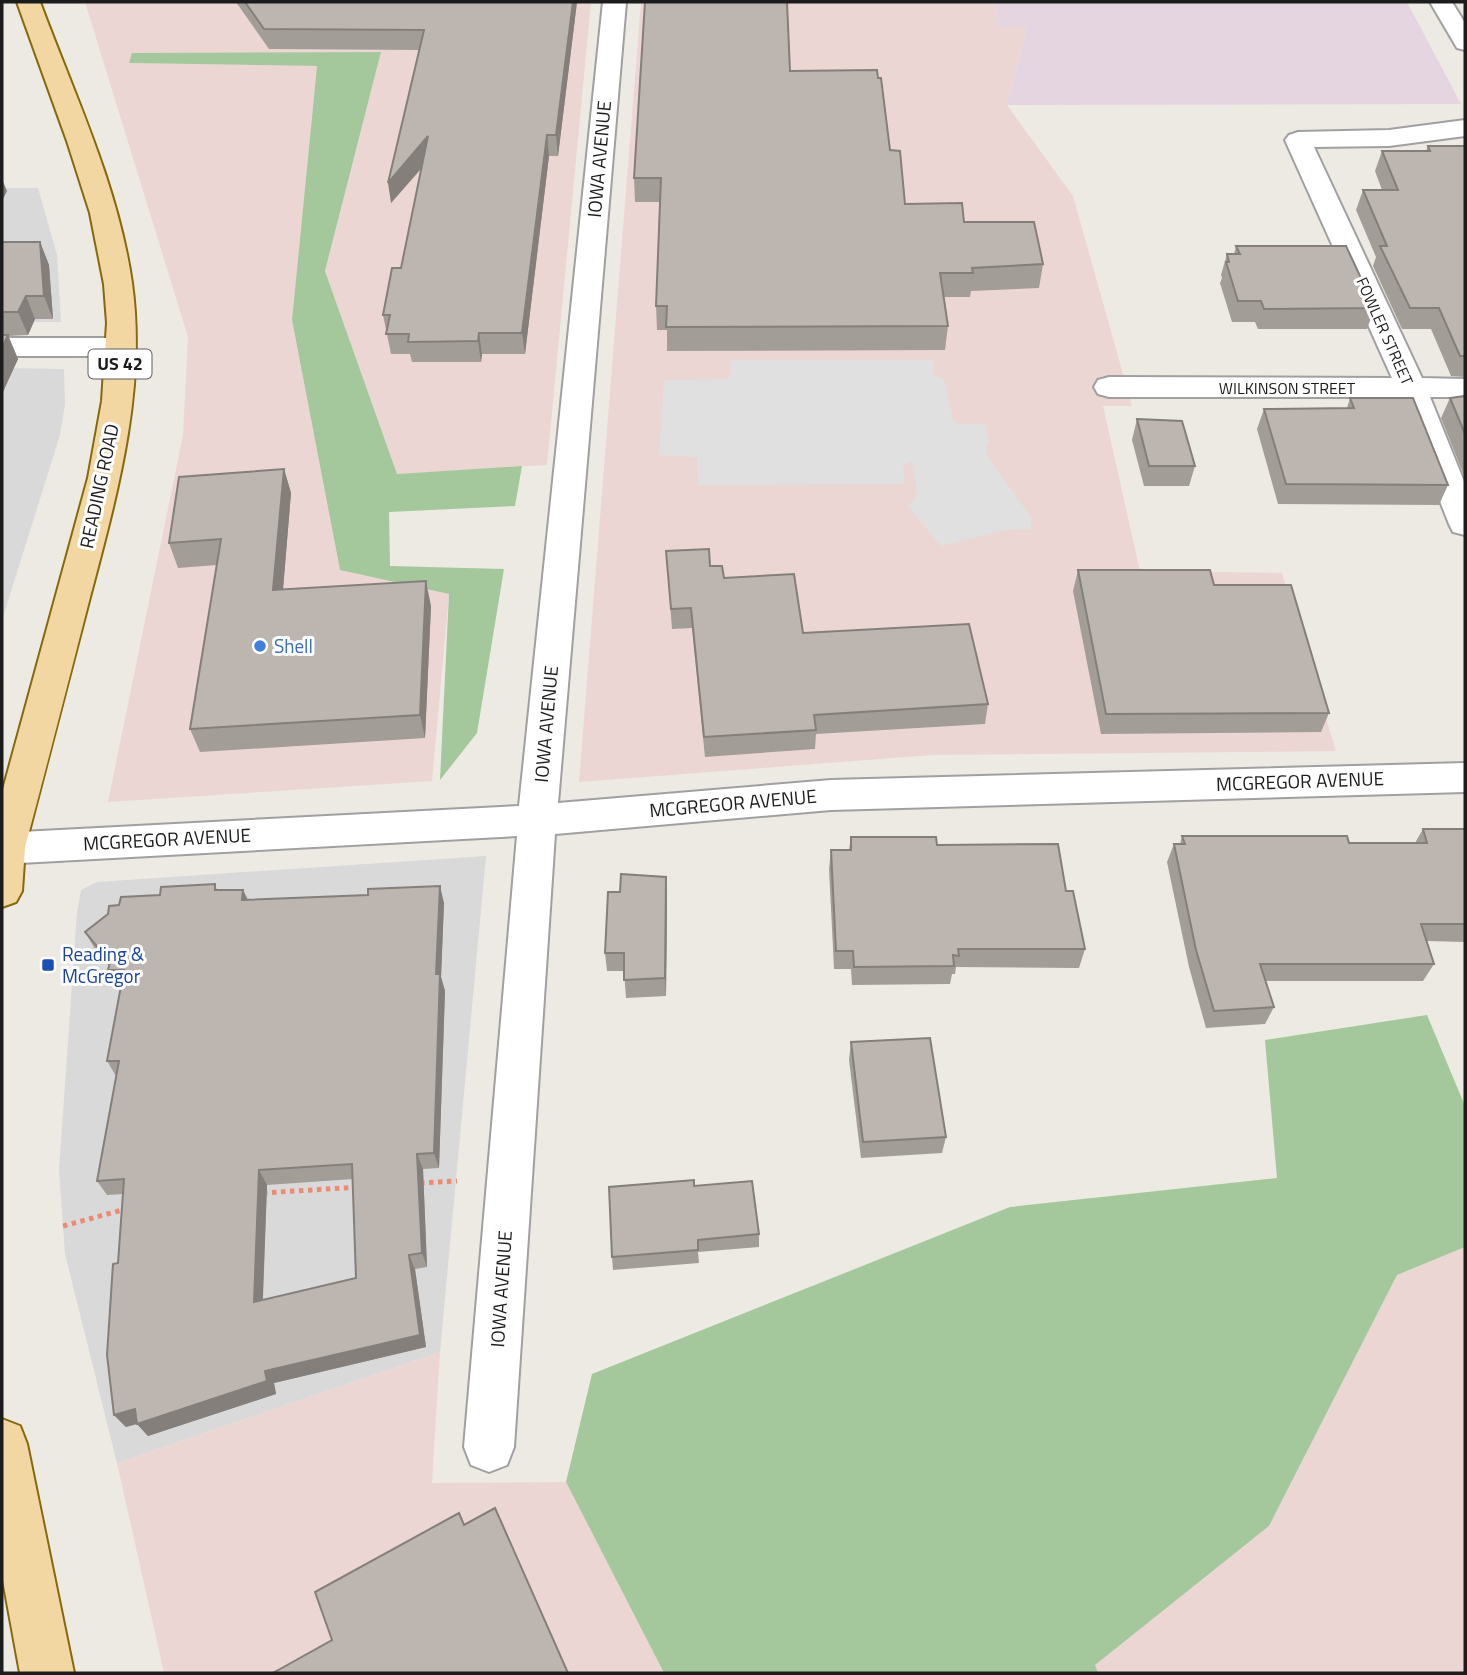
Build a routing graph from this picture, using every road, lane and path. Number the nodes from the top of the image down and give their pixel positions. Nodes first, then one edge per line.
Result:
1 (28, 2) edge
2 (614, 2) edge
3 (1441, 2) edge
4 (1465, 43) edge
5 (1465, 128) edge
6 (2, 347) edge
7 (121, 347) junction
8 (1109, 387) dead end
9 (1410, 388) junction
10 (1465, 388) edge
11 (1465, 524) edge
12 (1465, 778) edge
13 (537, 820) junction
14 (4, 848) edge
15 (2, 891) edge
16 (457, 1181) dead end
17 (416, 1184) edge
18 (363, 1187) edge
19 (255, 1194) edge
20 (136, 1207) edge
21 (63, 1226) dead end
22 (2, 1444) edge
23 (489, 1447) dead end
24 (47, 1673) edge

1 - 7 main road, READING ROAD / US 42
2 - 13 street, IOWA AVENUE
3 - 4 street
5 - 9 street, FOWLER STREET
6 - 7 street
7 - 14 main road, READING ROAD / US 42
8 - 9 street, WILKINSON STREET
9 - 10 street, WILKINSON STREET
9 - 11 street, FOWLER STREET
12 - 13 street, MCGREGOR AVENUE
13 - 14 street, MCGREGOR AVENUE
13 - 23 street, IOWA AVENUE
14 - 15 main road, READING ROAD / US 42
16 - 17 path
18 - 19 path
20 - 21 path
22 - 24 main road

